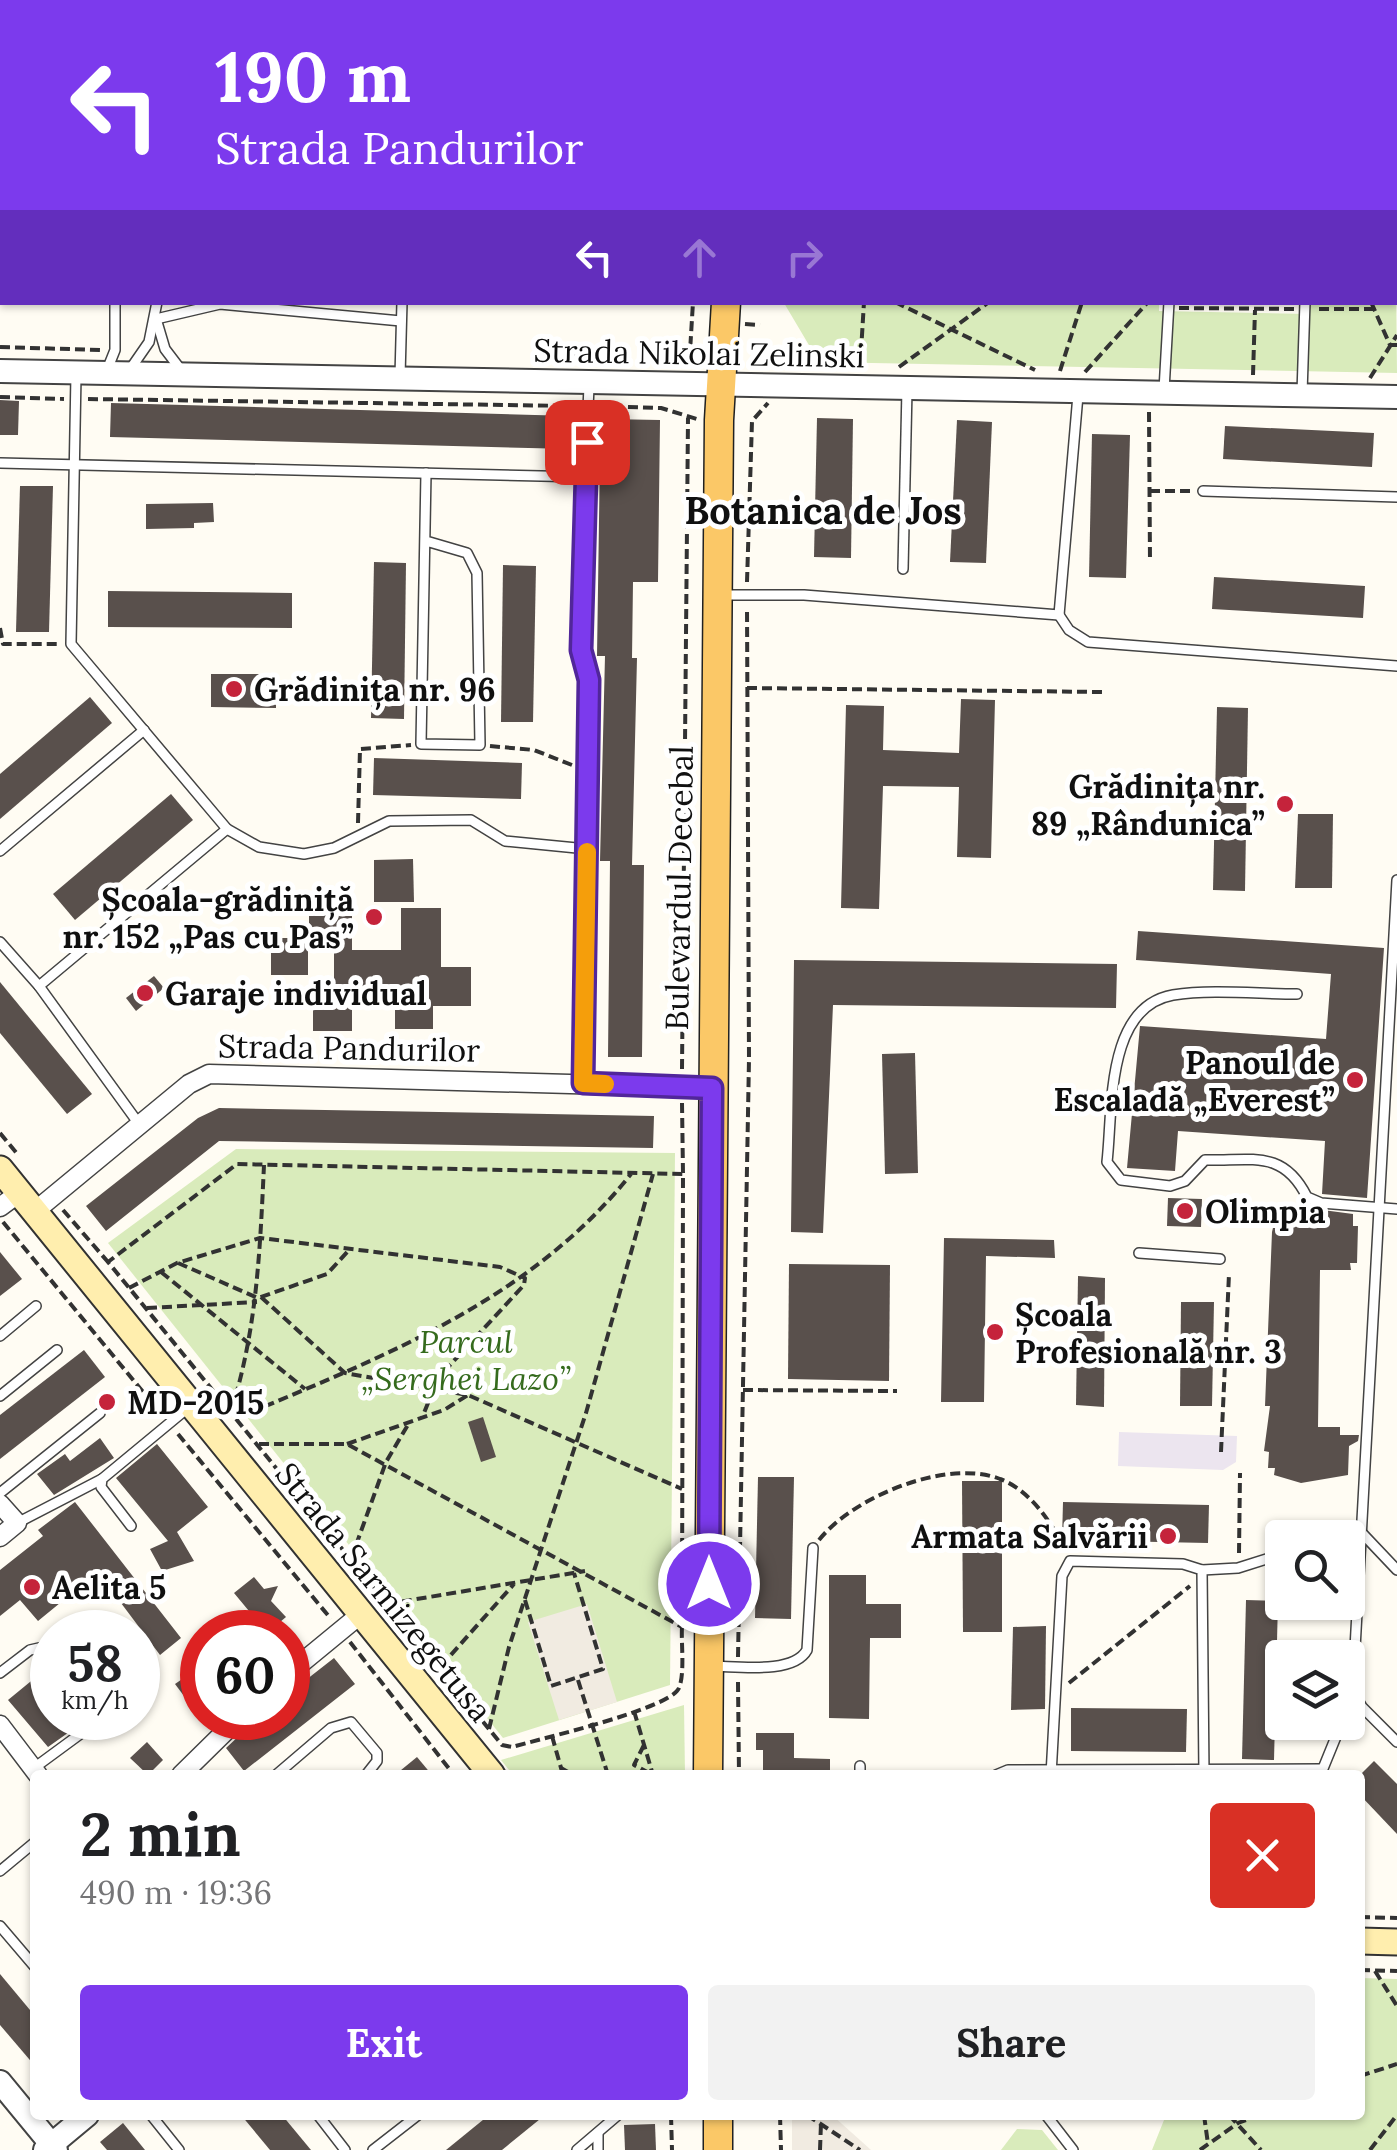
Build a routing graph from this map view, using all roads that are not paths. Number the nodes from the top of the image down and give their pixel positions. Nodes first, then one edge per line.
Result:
1 (116, 305) edge
2 (157, 305) edge
3 (216, 305) edge
4 (231, 305) edge
5 (402, 305) edge
6 (726, 305) edge
7 (1169, 305) edge
8 (1305, 306) edge
9 (156, 320) junction
10 (402, 321) junction
11 (0, 370) edge
12 (76, 372) junction
13 (116, 373) junction
14 (185, 374) junction
15 (400, 378) junction
16 (901, 379) junction
17 (1081, 382) junction
18 (720, 386) junction
19 (589, 394) junction
20 (1302, 396) junction
21 (1397, 398) edge
22 (1156, 400) junction
23 (0, 463) edge
24 (74, 464) junction
25 (426, 474) junction
26 (585, 477) junction
27 (1203, 491) road end
28 (1397, 497) edge
29 (426, 540) junction
30 (903, 569) dead end
31 (717, 595) junction
32 (1059, 614) junction
33 (1397, 666) edge
34 (144, 730) junction
35 (227, 829) junction
36 (587, 850) junction
37 (0, 851) edge
38 (1397, 880) edge
39 (1395, 937) edge
40 (0, 942) edge
41 (39, 986) junction
42 (1297, 994) dead end
43 (583, 1083) junction
44 (712, 1088) junction
45 (139, 1124) junction
46 (0, 1169) edge
47 (18, 1204) edge
48 (1380, 1209) junction
49 (1397, 1209) edge
50 (1139, 1253) dead end
51 (1220, 1259) dead end
52 (36, 1306) dead end
53 (0, 1336) edge
54 (57, 1350) dead end
55 (0, 1396) edge
56 (191, 1405) junction
57 (100, 1413) dead end
58 (102, 1479) junction
59 (0, 1493) edge
60 (0, 1504) edge
61 (1361, 1520) edge
62 (17, 1523) junction
63 (131, 1526) dead end
64 (1365, 1536) edge
65 (0, 1537) edge
66 (813, 1548) road end
67 (1265, 1558) edge
68 (1202, 1570) junction
69 (1397, 1570) edge
70 (362, 1614) junction
71 (30, 1650) edge
72 (310, 1655) edge
73 (708, 1666) junction
74 (0, 1674) edge
75 (1365, 1710) edge
76 (0, 1725) edge
77 (75, 1740) edge
78 (218, 1740) edge
79 (1335, 1740) edge
80 (1397, 1742) edge
81 (34, 1770) edge
82 (38, 1770) edge
83 (190, 1770) edge
84 (282, 1770) edge
85 (370, 1770) edge
86 (488, 1770) edge
87 (708, 1770) edge
88 (1052, 1770) edge
89 (1205, 1770) edge
90 (1323, 1770) edge
91 (30, 1846) edge
92 (0, 1872) edge
93 (0, 1926) edge
94 (1365, 1941) edge
95 (1397, 1942) edge
96 (30, 1961) edge
97 (0, 2082) edge
98 (82, 2120) edge
99 (155, 2120) edge
100 (322, 2120) edge
101 (412, 2120) edge
102 (612, 2120) edge
103 (718, 2120) edge
104 (1050, 2120) edge
105 (598, 2133) junction
106 (51, 2148) edge
107 (180, 2150) edge
108 (345, 2150) edge
109 (373, 2150) edge
110 (577, 2150) edge
111 (598, 2150) edge
112 (718, 2150) edge
113 (1072, 2150) edge

1 - 13 lane
2 - 9 lane
3 - 9 lane
4 - 10 lane
5 - 10 lane
6 - 18 main road, Bulevardul Decebal
7 - 22 lane
8 - 20 lane
9 - 13 lane
9 - 14 lane
10 - 15 lane
11 - 12 street, Strada Nikolai Zelinski
12 - 13 street, Strada Nikolai Zelinski
12 - 24 lane
13 - 14 street, Strada Nikolai Zelinski
14 - 15 street, Strada Nikolai Zelinski
15 - 19 street, Strada Nikolai Zelinski
16 - 17 street, Strada Nikolai Zelinski
16 - 18 street, Strada Nikolai Zelinski
16 - 30 lane
17 - 22 street, Strada Nikolai Zelinski
17 - 32 lane
18 - 19 street, Strada Nikolai Zelinski
18 - 31 main road, Bulevardul Decebal
19 - 26 lane
20 - 21 street, Strada Nikolai Zelinski
20 - 22 street, Strada Nikolai Zelinski
23 - 24 lane
24 - 25 lane
24 - 34 lane
25 - 26 lane
25 - 29 lane
26 - 36 lane
27 - 28 lane
29 - 29 lane
31 - 32 lane
31 - 44 main road, Bulevardul Decebal
32 - 33 lane
34 - 35 lane
34 - 37 lane
35 - 36 lane
35 - 41 lane
36 - 43 lane
38 - 39 lane
39 - 48 lane
40 - 41 lane
41 - 45 lane
42 - 48 lane
43 - 44 street, Strada Pandurilor
43 - 45 street, Strada Pandurilor
44 - 73 main road, Bulevardul Decebal
45 - 47 street, Strada Pandurilor
46 - 47 main road, Strada Sarmizegetusa
47 - 56 main road, Strada Sarmizegetusa
48 - 49 lane
48 - 61 lane
50 - 51 lane
52 - 53 lane
54 - 55 lane
56 - 58 lane
56 - 70 main road, Strada Sarmizegetusa
57 - 59 lane
58 - 62 lane
58 - 63 lane
60 - 62 street
62 - 65 street
64 - 69 lane
66 - 73 lane
67 - 68 lane
68 - 88 lane
68 - 89 lane
70 - 72 street
70 - 86 main road, Strada Sarmizegetusa
71 - 74 lane
73 - 87 main road, Bulevardul Decebal
75 - 80 lane
76 - 81 street
77 - 82 lane
78 - 83 street
79 - 90 lane
84 - 85 lane
91 - 92 lane
93 - 96 lane
94 - 95 main road
97 - 106 street
98 - 106 street
99 - 107 lane
100 - 108 lane
101 - 109 lane
102 - 105 lane
103 - 112 main road
104 - 113 lane
105 - 110 lane
105 - 111 lane

